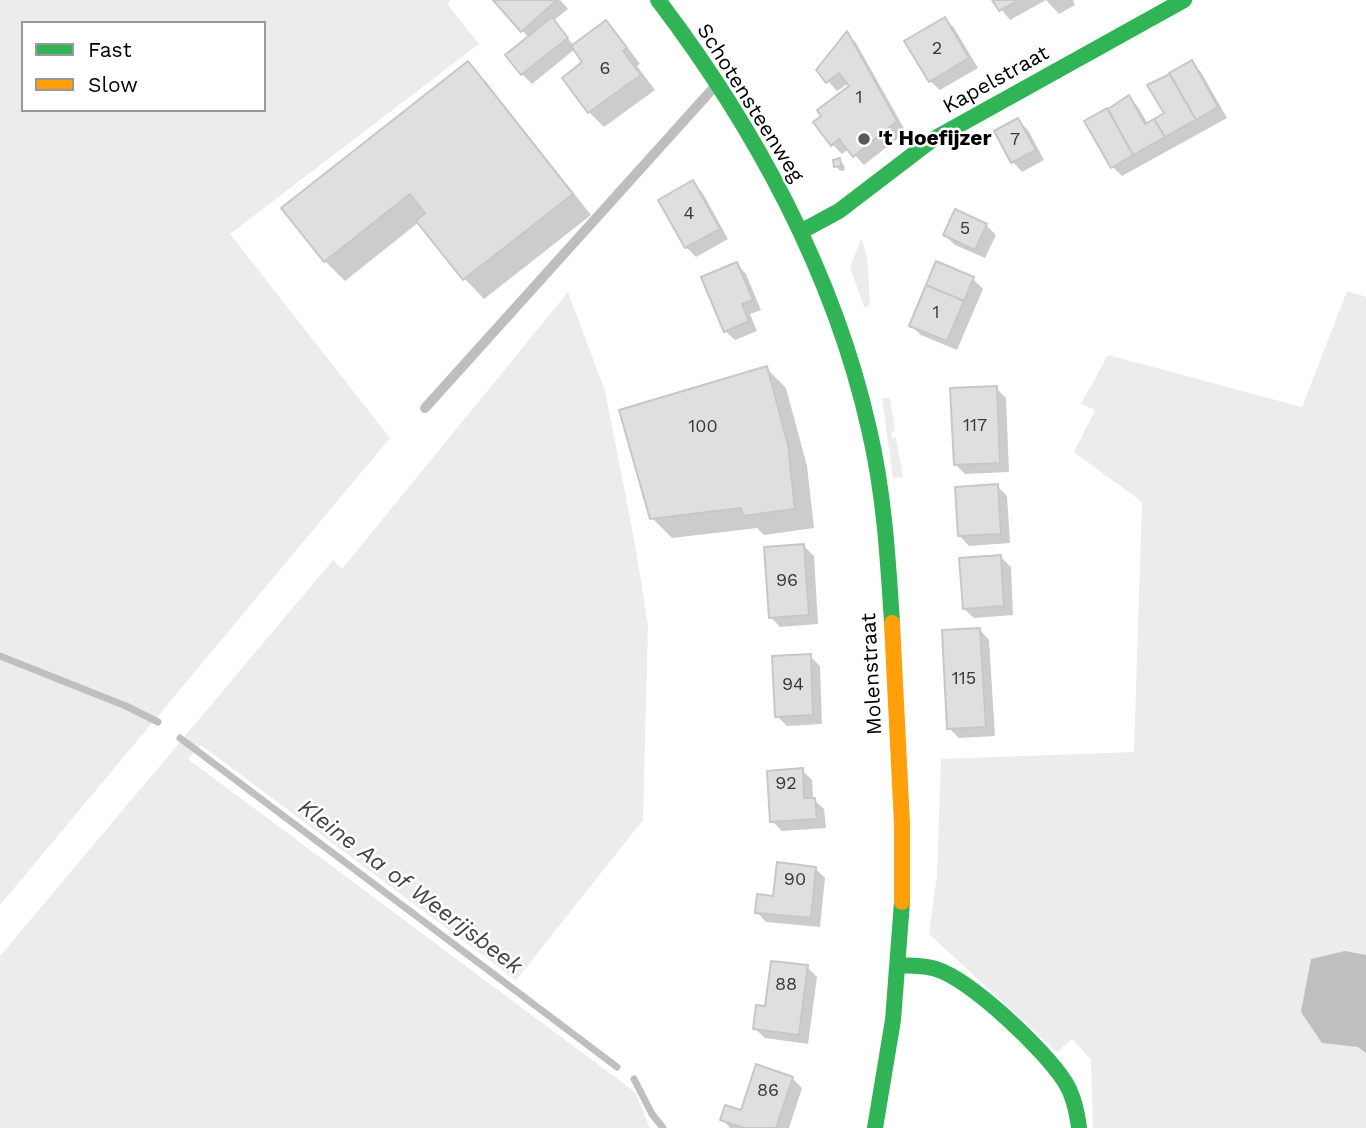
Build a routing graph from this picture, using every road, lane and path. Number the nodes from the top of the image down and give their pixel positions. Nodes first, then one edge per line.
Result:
1 (658, 0) edge
2 (1184, 0) edge
3 (718, 83) junction
4 (802, 231) junction
5 (858, 384) joint
6 (425, 408) dead end
7 (898, 965) junction
8 (876, 1128) edge
9 (1079, 1128) edge

1 - 3 main road, Schotensteenweg
2 - 4 main road, Kapelstraat
3 - 4 main road, Schotensteenweg
3 - 6 lane
4 - 5 main road, Schotensteenweg
5 - 7 main road, Molenstraat
7 - 8 main road, Molenstraat
7 - 9 main road

